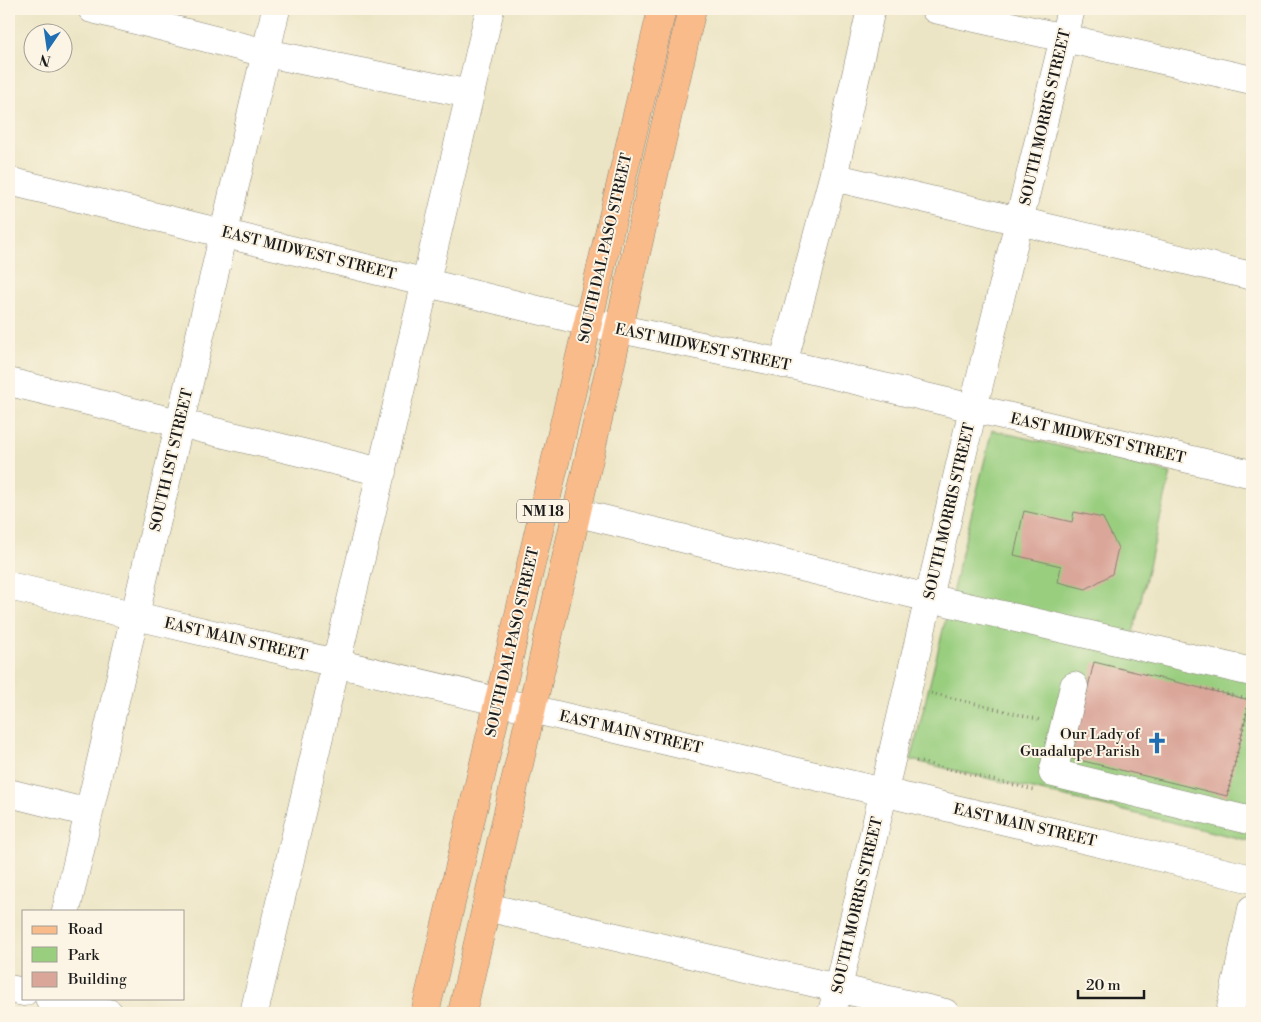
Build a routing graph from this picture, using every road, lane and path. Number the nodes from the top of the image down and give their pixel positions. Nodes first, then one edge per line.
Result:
1 (92, 9) edge
2 (276, 9) edge
3 (490, 9) edge
4 (662, 9) edge
5 (692, 9) edge
6 (871, 9) edge
7 (935, 9) edge
8 (1071, 9) edge
9 (1064, 39) junction
10 (266, 53) junction
11 (1252, 80) edge
12 (470, 94) junction
13 (832, 177) junction
14 (9, 182) edge
15 (1020, 223) junction
16 (224, 232) junction
17 (1252, 276) edge
18 (427, 282) junction
19 (587, 322) junction
20 (620, 329) junction
21 (784, 364) junction
22 (9, 382) edge
23 (973, 408) junction
24 (179, 424) junction
25 (382, 472) junction
26 (1252, 474) edge
27 (578, 513) junction
28 (9, 586) edge
29 (929, 598) junction
30 (135, 615) junction
31 (336, 662) junction
32 (1252, 672) edge
33 (1074, 686) dead end
34 (1252, 690) edge
35 (928, 692) dead end
36 (498, 700) junction
37 (532, 708) junction
38 (1065, 726) junction
39 (884, 792) junction
40 (9, 793) edge
41 (89, 812) junction
42 (1223, 814) junction
43 (1252, 821) edge
44 (1252, 879) edge
45 (486, 907) junction
46 (1252, 909) edge
47 (66, 910) edge
48 (9, 989) edge
49 (22, 992) edge
50 (46, 1000) edge
51 (55, 1000) edge
52 (835, 1001) edge
53 (42, 1013) edge
54 (109, 1013) edge
55 (254, 1013) edge
56 (425, 1013) edge
57 (462, 1013) edge
58 (945, 1013) edge
59 (1230, 1013) edge

1 - 10 street
2 - 10 street, SOUTH 1ST STREET
3 - 12 street
4 - 19 main road, SOUTH DAL PASO STREET / NM 18
5 - 20 main road, NM 18
6 - 13 street
7 - 9 street
8 - 9 street, SOUTH MORRIS STREET
9 - 11 street
9 - 15 street, SOUTH MORRIS STREET
10 - 12 street
10 - 16 street, SOUTH 1ST STREET
12 - 18 street
13 - 15 street
13 - 21 street
14 - 16 street, EAST MIDWEST STREET
15 - 17 street
15 - 23 street, SOUTH MORRIS STREET
16 - 18 street, EAST MIDWEST STREET
16 - 24 street, SOUTH 1ST STREET
18 - 19 street, EAST MIDWEST STREET
18 - 25 street
19 - 20 street, EAST MIDWEST STREET
19 - 36 main road, SOUTH DAL PASO STREET / NM 18
20 - 21 street, EAST MIDWEST STREET
20 - 27 main road, NM 18
21 - 23 street, EAST MIDWEST STREET
22 - 24 street
23 - 26 street, EAST MIDWEST STREET
23 - 29 street, SOUTH MORRIS STREET
24 - 25 street
24 - 30 street, SOUTH 1ST STREET
25 - 31 street
27 - 29 street
27 - 37 main road, NM 18
28 - 30 street, EAST MAIN STREET
29 - 32 street
29 - 39 street, SOUTH MORRIS STREET
30 - 31 street, EAST MAIN STREET
30 - 41 street, SOUTH 1ST STREET
31 - 36 street, EAST MAIN STREET
31 - 55 street
33 - 38 street
34 - 42 path
35 - 38 path
36 - 37 street, EAST MAIN STREET
36 - 56 main road, SOUTH DAL PASO STREET / NM 18
37 - 39 street, EAST MAIN STREET
37 - 45 main road, NM 18
38 - 42 street
39 - 44 street, EAST MAIN STREET
39 - 52 street, SOUTH MORRIS STREET
40 - 41 street
41 - 47 street, SOUTH 1ST STREET
42 - 43 street
45 - 52 street
45 - 57 main road, NM 18
46 - 59 street
48 - 49 street
50 - 53 street
51 - 54 street
52 - 58 street

